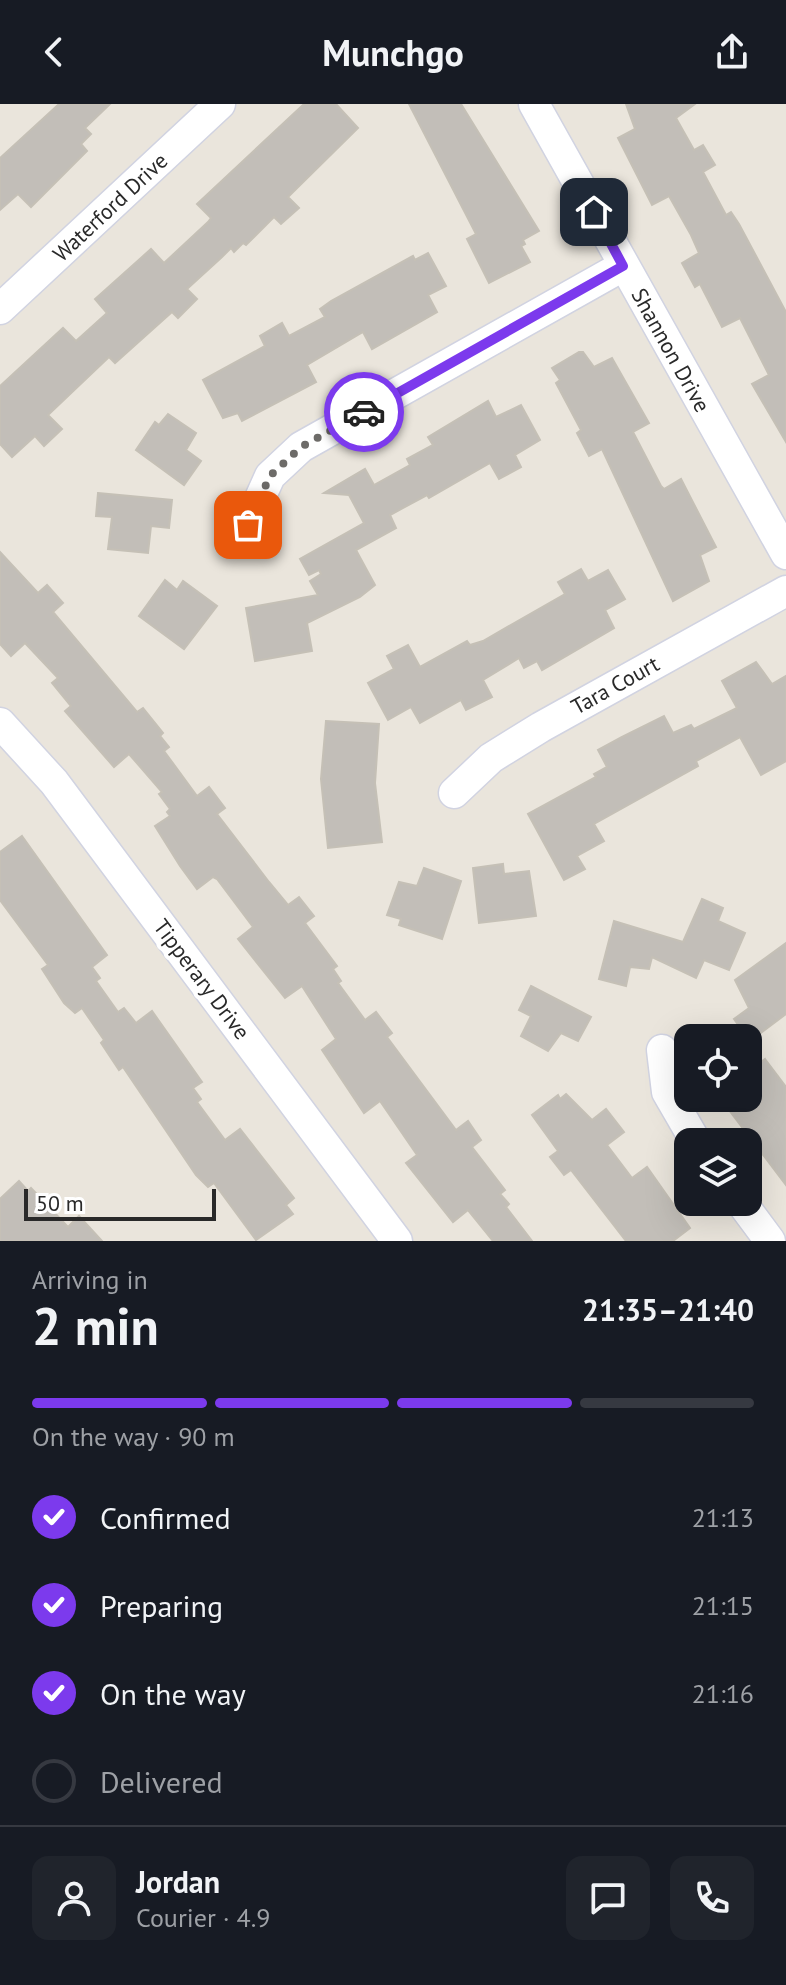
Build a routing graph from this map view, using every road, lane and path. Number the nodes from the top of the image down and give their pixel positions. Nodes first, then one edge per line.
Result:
1 (220, 104) edge
2 (534, 104) edge
3 (623, 266) junction
4 (0, 309) edge
5 (248, 525) dead end
6 (786, 554) edge
7 (786, 591) edge
8 (2, 731) edge
9 (454, 793) dead end
10 (662, 1050) dead end
11 (688, 1128) edge
12 (751, 1216) edge
13 (397, 1241) edge
14 (770, 1241) edge

1 - 4 street, Waterford Drive
2 - 3 street, Shannon Drive
3 - 5 street
3 - 6 street, Shannon Drive
7 - 9 street, Tara Court
8 - 13 street, Tipperary Drive
10 - 11 street
12 - 14 street

